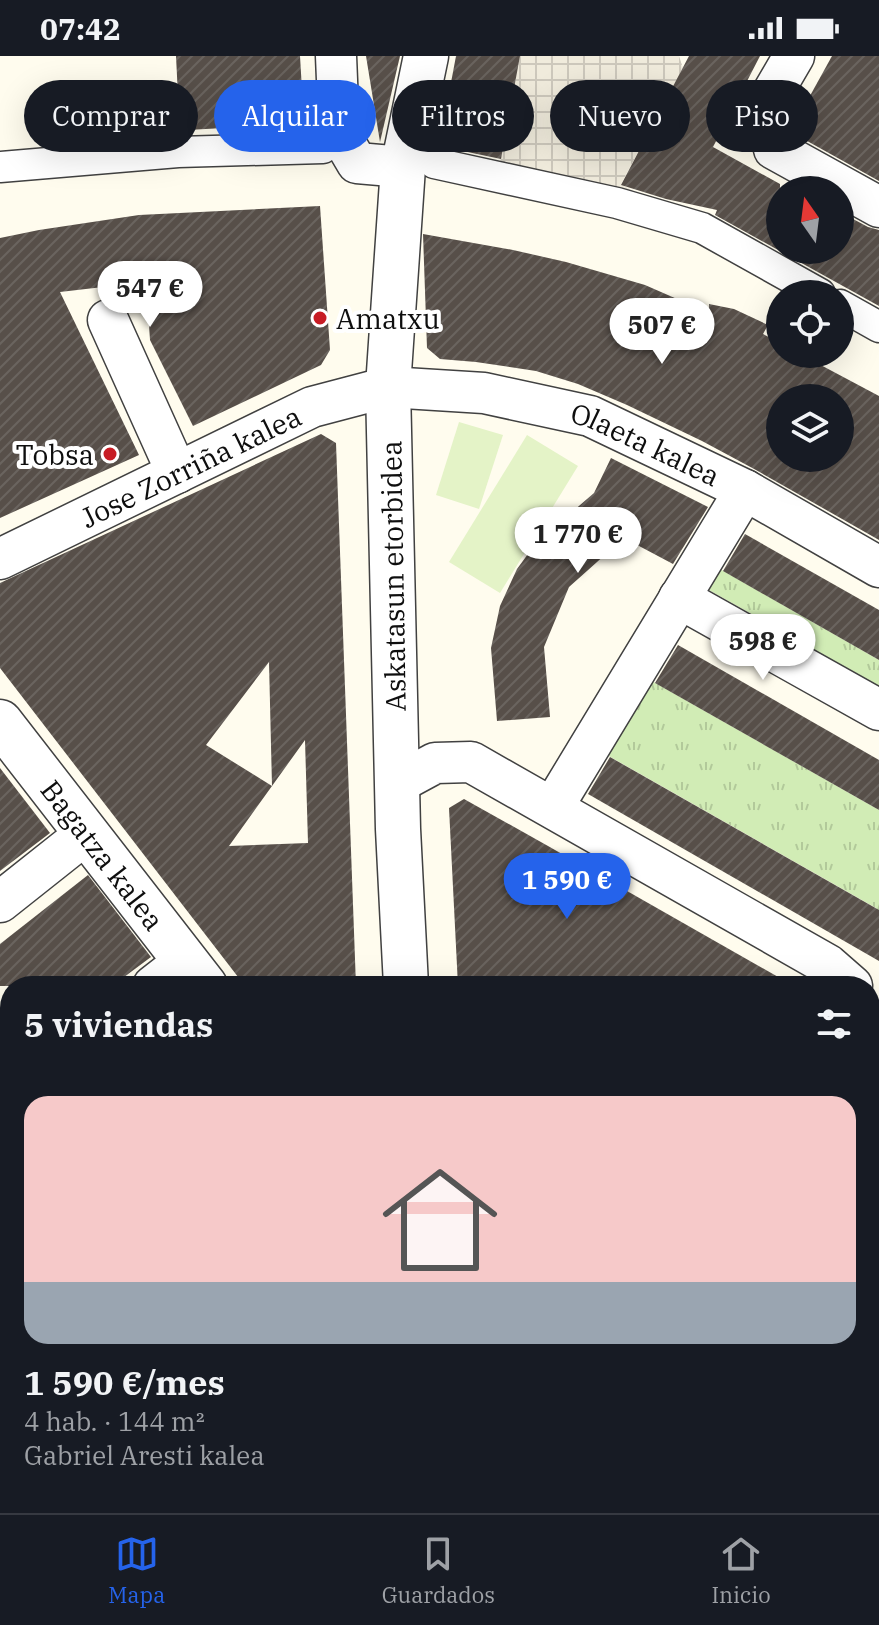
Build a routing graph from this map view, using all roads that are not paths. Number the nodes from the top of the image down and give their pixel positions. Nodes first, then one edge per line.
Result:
1 (336, 56) edge
2 (426, 56) edge
3 (794, 56) edge
4 (214, 151) edge
5 (419, 165) junction
6 (0, 167) edge
7 (879, 207) edge
8 (795, 280) edge
9 (854, 313) edge
10 (108, 320) dead end
11 (879, 327) edge
12 (388, 387) junction
13 (177, 473) junction
14 (745, 490) junction
15 (0, 559) edge
16 (879, 567) edge
17 (679, 598) junction
18 (879, 710) edge
19 (0, 722) edge
20 (398, 783) junction
21 (553, 807) junction
22 (87, 833) junction
23 (0, 902) edge
24 (180, 976) edge
25 (405, 976) edge
26 (841, 976) edge

1 - 5 street
2 - 5 street, Askatasun etorbidea
3 - 7 street
4 - 6 street
5 - 8 street
5 - 12 street, Askatasun etorbidea
9 - 11 street
10 - 13 street
12 - 13 street, Jose Zorriña kalea
12 - 14 street, Olaeta kalea
12 - 20 street, Askatasun etorbidea
13 - 15 street, Jose Zorriña kalea
14 - 16 street, Olaeta kalea
14 - 17 street
17 - 18 street
17 - 21 street
19 - 22 street, Bagatza kalea
20 - 21 street
20 - 25 street, Askatasun etorbidea
21 - 26 street
22 - 23 street
22 - 24 street, Bagatza kalea

